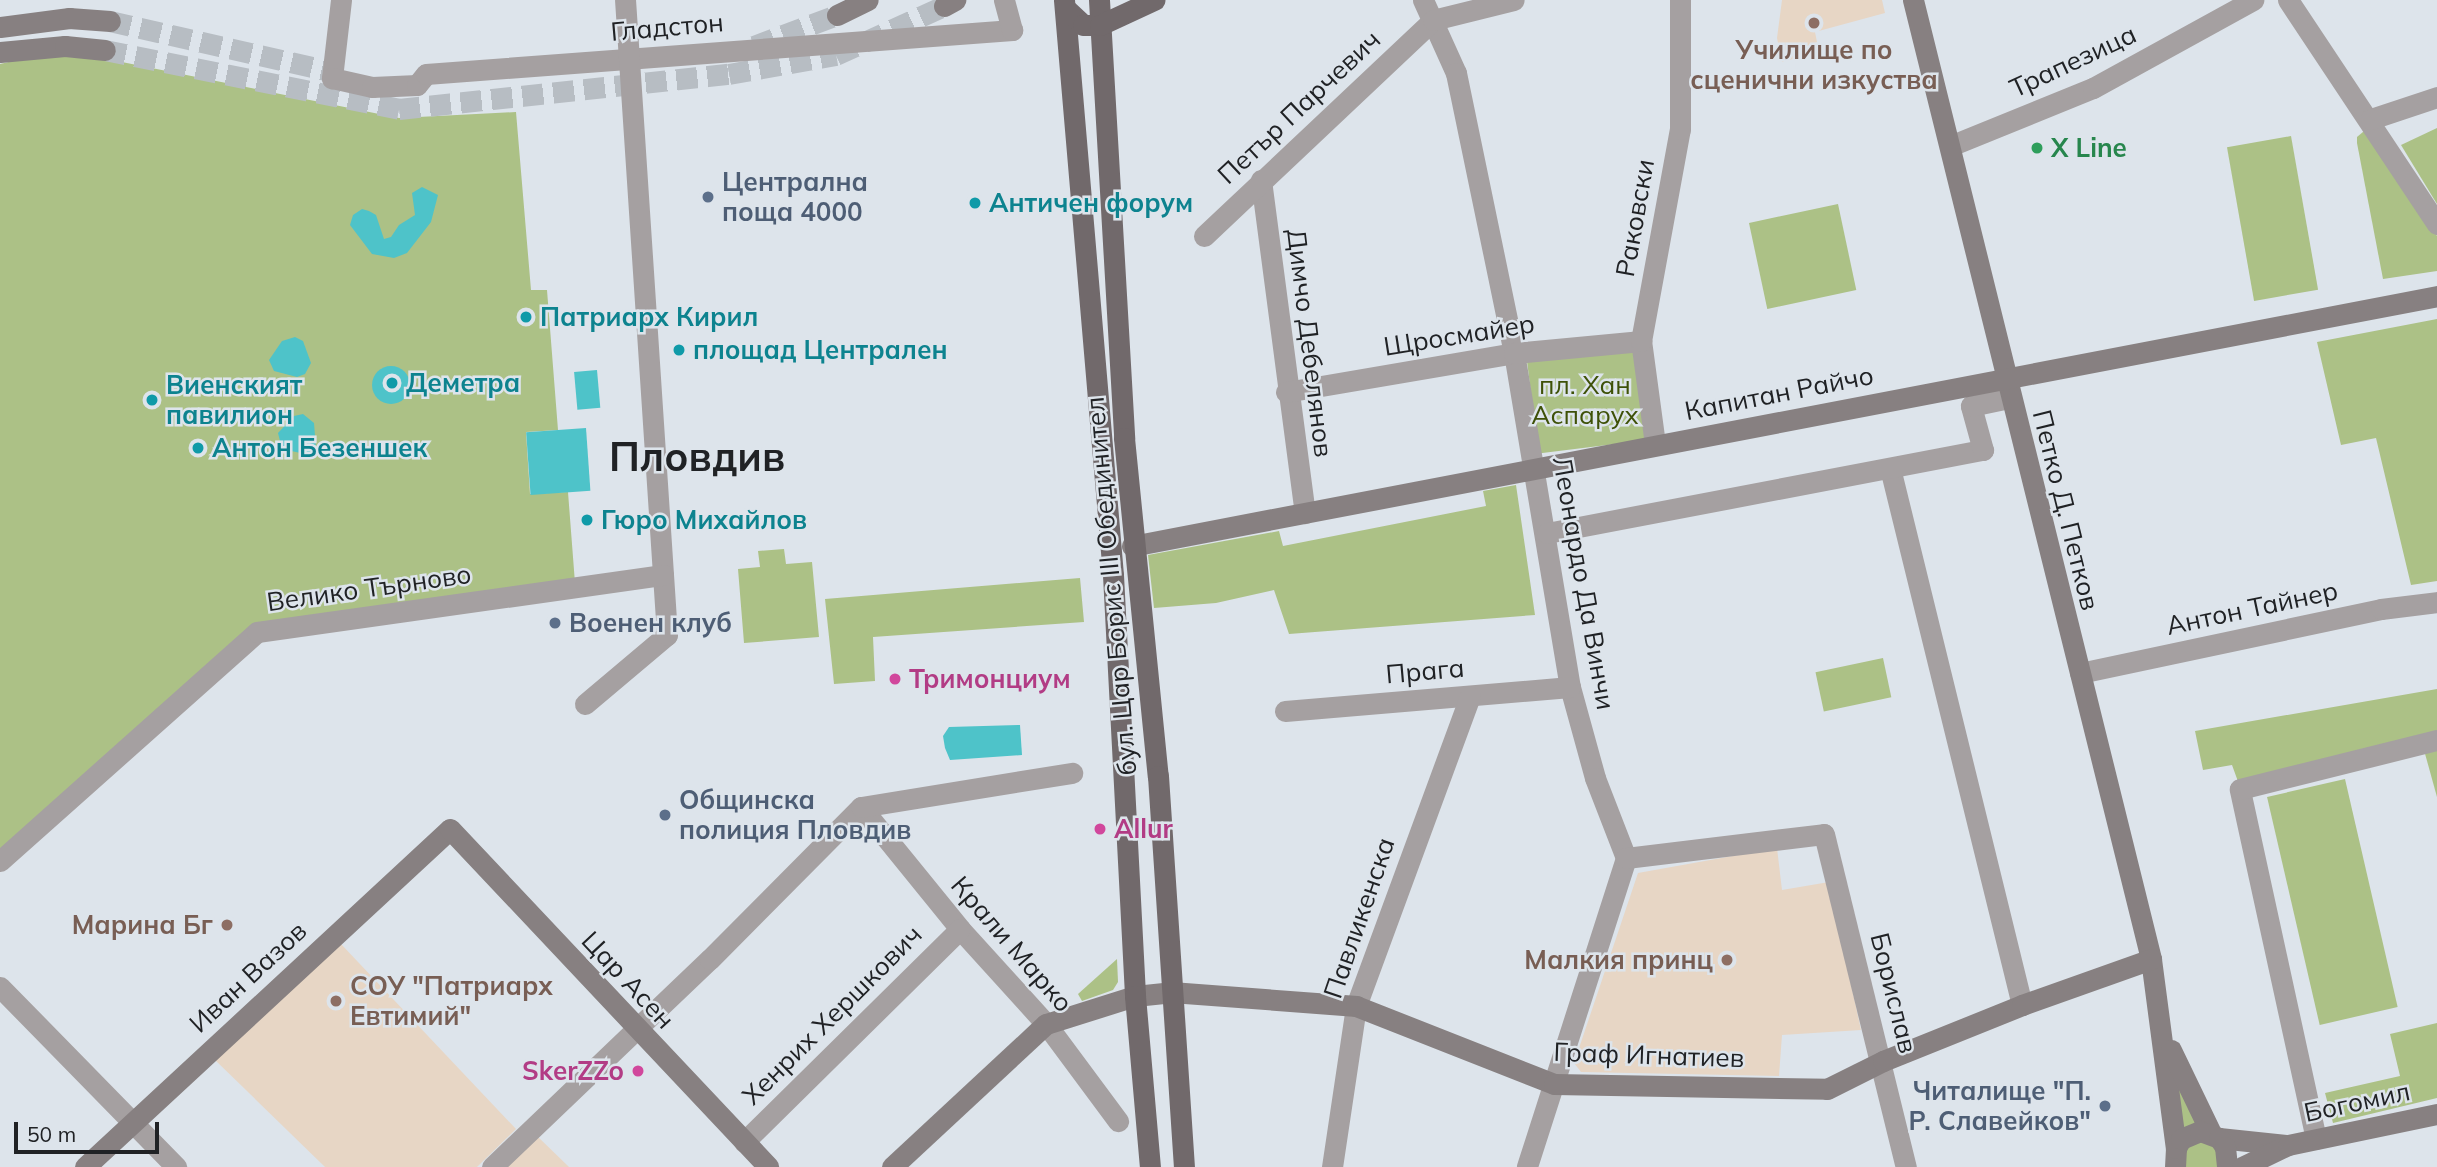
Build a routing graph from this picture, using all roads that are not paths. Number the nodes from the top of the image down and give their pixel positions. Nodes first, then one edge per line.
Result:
1 (341, 0) edge
2 (625, 0) edge
3 (868, 0) edge
4 (1004, 0) edge
5 (1099, 0) edge
6 (1154, 0) edge
7 (1423, 0) edge
8 (1514, 0) edge
9 (1681, 0) edge
10 (1913, 0) edge
11 (2253, 0) edge
12 (2288, 0) edge
13 (1064, 4) edge
14 (837, 15) tunnel mouth
15 (1433, 20) junction
16 (110, 21) tunnel mouth
17 (1100, 25) junction
18 (0, 27) edge
19 (105, 50) tunnel mouth
20 (0, 52) edge
21 (630, 58) junction
22 (2437, 97) edge
23 (2371, 119) junction
24 (1950, 146) junction
25 (1261, 180) junction
26 (2437, 224) edge
27 (1204, 236) dead end
28 (2437, 296) edge
29 (1641, 341) junction
30 (1514, 353) junction
31 (2007, 389) junction
32 (1286, 392) junction
33 (1655, 444) junction
34 (1535, 468) junction
35 (1892, 476) junction
36 (1306, 513) junction
37 (1546, 533) junction
38 (1132, 546) junction
39 (663, 575) junction
40 (2437, 602) edge
41 (2080, 673) junction
42 (1570, 687) junction
43 (1470, 696) junction
44 (586, 704) dead end
45 (1285, 711) dead end
46 (2437, 740) edge
47 (1072, 773) dead end
48 (861, 807) junction
49 (450, 829) joint
50 (1626, 858) junction
51 (0, 861) edge
52 (960, 929) junction
53 (2151, 959) junction
54 (0, 987) edge
55 (1171, 992) junction
56 (1135, 996) junction
57 (2022, 1005) junction
58 (1356, 1006) junction
59 (1045, 1024) junction
60 (637, 1031) junction
61 (2164, 1034) junction
62 (1883, 1061) junction
63 (1554, 1084) junction
64 (2437, 1114) edge
65 (1118, 1121) dead end
66 (134, 1122) junction
67 (2215, 1136) junction
68 (2316, 1139) junction
69 (744, 1142) junction
70 (2288, 1146) junction
71 (2175, 1158) edge
72 (85, 1167) edge
73 (176, 1167) edge
74 (492, 1167) edge
75 (768, 1167) edge
76 (892, 1167) edge
77 (1150, 1167) edge
78 (1184, 1167) edge
79 (1332, 1167) edge
80 (1527, 1167) edge
81 (1906, 1167) edge
82 (2227, 1167) edge
83 (2242, 1167) edge

1 - 21 street, Гладстон
2 - 21 street
3 - 14 street
4 - 21 street, Гладстон
5 - 17 main road, бул. Цар Борис III Обединител
6 - 17 main road
7 - 15 street, Леонардо Да Винчи
8 - 15 street, Петър Парчевич
9 - 29 street, Раковски
10 - 24 street, Петко Д. Петков
11 - 24 street, Трапезица
12 - 23 street
13 - 17 main road
13 - 56 main road, бул. Цар Борис III Обединител
15 - 25 street, Петър Парчевич
15 - 30 street, Леонардо Да Винчи
16 - 18 street
17 - 38 main road, бул. Цар Борис III Обединител
19 - 20 street
21 - 39 street
22 - 23 street
23 - 26 street
24 - 31 street, Петко Д. Петков
25 - 27 street, Петър Парчевич
25 - 32 street, Димчо Дебелянов
28 - 31 street, Капитан Райчо
29 - 30 street, Щросмайер
29 - 33 street, Раковски
30 - 32 street, Щросмайер
30 - 34 street, Леонардо Да Винчи
31 - 33 street, Капитан Райчо
31 - 35 street
31 - 41 street, Петко Д. Петков
32 - 36 street, Димчо Дебелянов
33 - 34 street, Капитан Райчо
34 - 36 street, Капитан Райчо
34 - 37 street, Леонардо Да Винчи
35 - 37 street
35 - 57 street
36 - 38 street, Капитан Райчо
37 - 42 street, Леонардо Да Винчи
38 - 55 main road, бул. Цар Борис III Обединител
39 - 44 street
39 - 51 street, Велико Търново
40 - 41 street, Антон Тайнер
41 - 53 street, Петко Д. Петков
42 - 43 street, Прага
42 - 50 street, Леонардо Да Винчи
43 - 45 street, Прага
43 - 58 street, Павликенска
46 - 68 street
47 - 48 street
48 - 52 street, Крали Марко
48 - 60 street
49 - 60 street, Цар Асен
49 - 66 street, Иван Вазов
50 - 62 street, Борислав
50 - 63 street
52 - 59 street, Крали Марко
52 - 69 street, Хенрих Хершкович
53 - 57 street, Граф Игнатиев
53 - 61 street, Петко Д. Петков
54 - 66 street
55 - 56 street, Граф Игнатиев
55 - 58 street, Граф Игнатиев
55 - 78 main road, бул. Цар Борис III Обединител
56 - 59 street, Граф Игнатиев
56 - 77 main road, бул. Цар Борис III Обединител
57 - 62 street, Граф Игнатиев
58 - 63 street, Граф Игнатиев
58 - 79 street, Павликенска
59 - 65 street, Крали Марко
59 - 76 street
60 - 69 street, Цар Асен
60 - 74 street
61 - 67 street, Петко Д. Петков
61 - 71 street, Петко Д. Петков
62 - 63 street, Граф Игнатиев
62 - 81 street, Борислав
63 - 80 street
64 - 68 street, Богомил
66 - 72 street, Иван Вазов
66 - 73 street
67 - 70 street, Богомил
67 - 71 street
67 - 82 street, Петко Д. Петков
68 - 70 street, Богомил
69 - 75 street, Цар Асен
70 - 83 street, Богомил

